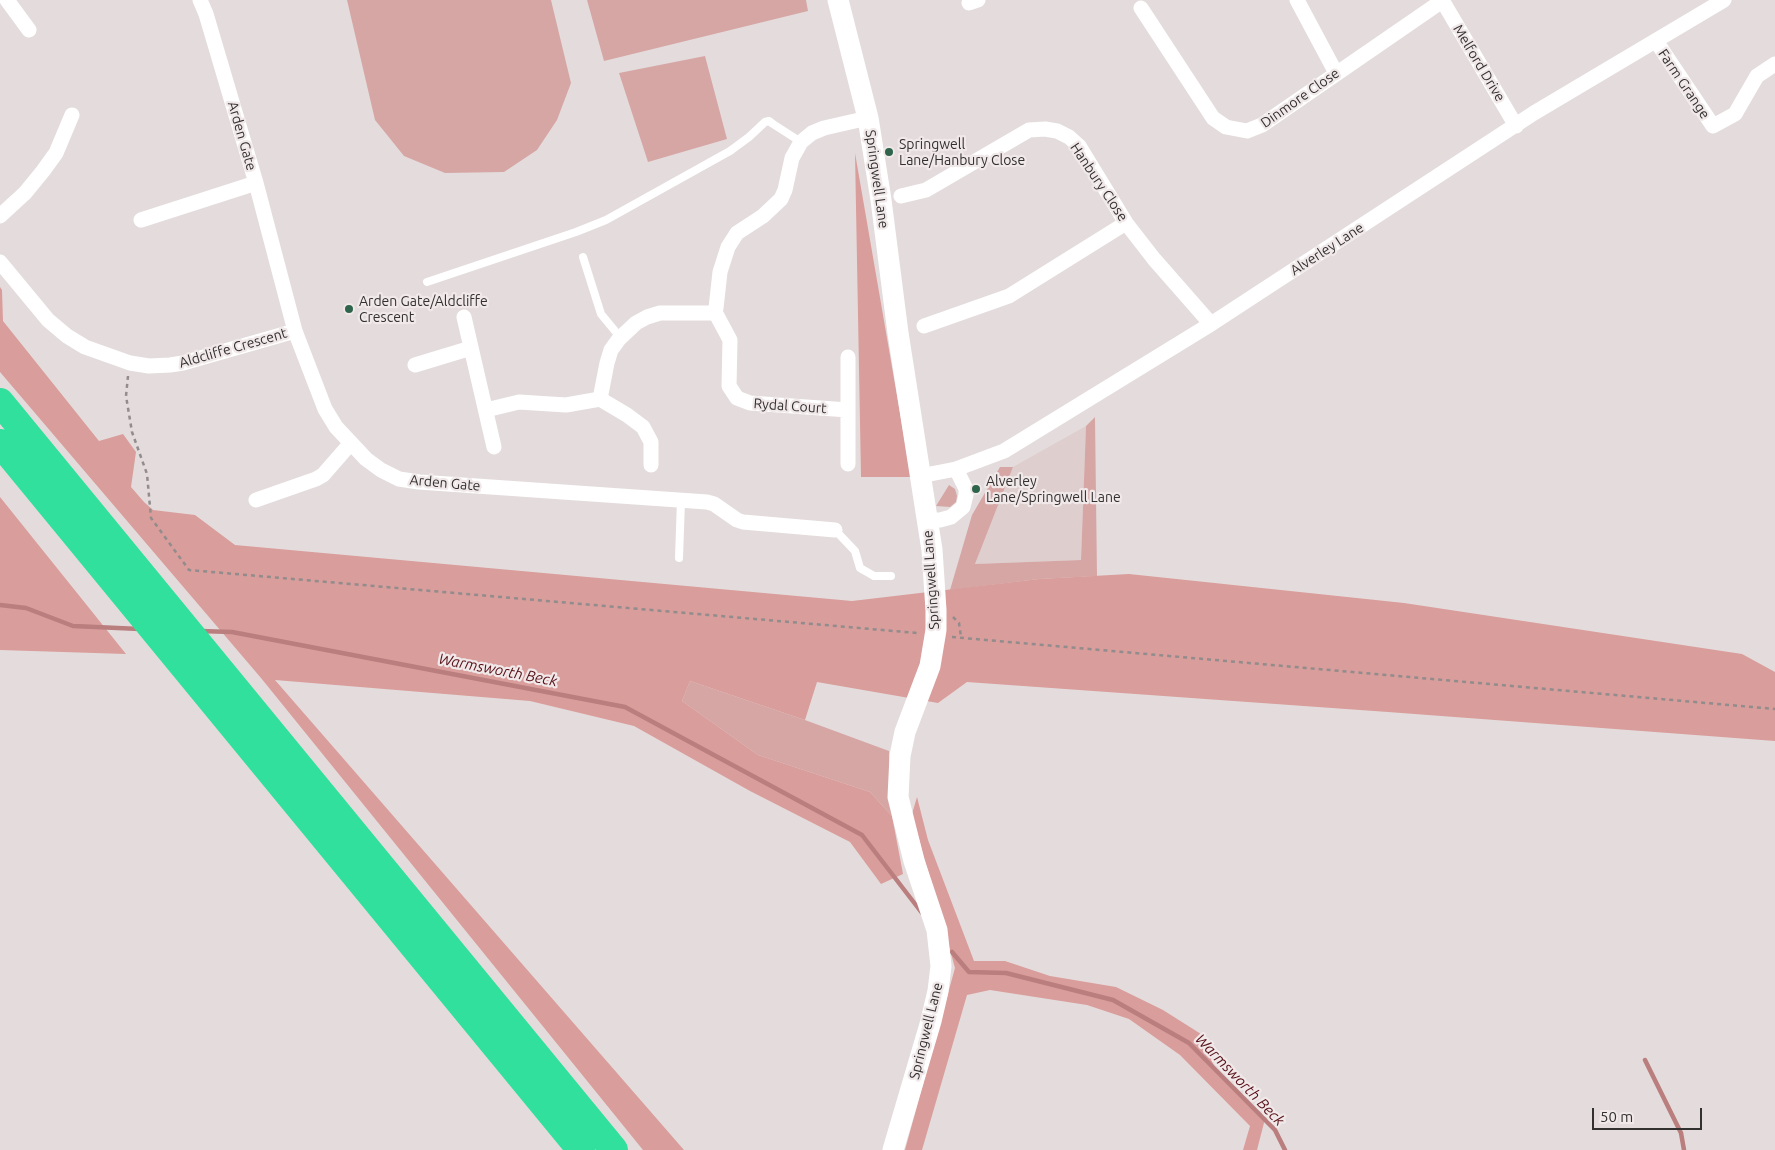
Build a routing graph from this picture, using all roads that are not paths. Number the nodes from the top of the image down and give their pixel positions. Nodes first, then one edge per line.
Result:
1 (7, 0) edge
2 (200, 0) edge
3 (838, 0) edge
4 (1297, 0) edge
5 (1442, 0) edge
6 (1724, 0) edge
7 (1141, 8) dead end
8 (29, 30) dead end
9 (1656, 41) junction
10 (1775, 64) edge
11 (1336, 73) junction
12 (72, 115) dead end
13 (868, 118) junction
14 (1516, 126) junction
15 (801, 142) junction
16 (256, 183) junction
17 (900, 196) dead end
18 (0, 216) edge
19 (141, 220) dead end
20 (1126, 223) junction
21 (583, 257) dead end
22 (0, 262) edge
23 (427, 282) dead end
24 (715, 312) junction
25 (464, 318) dead end
26 (1210, 324) junction
27 (924, 326) dead end
28 (295, 331) junction
29 (620, 338) junction
30 (471, 348) junction
31 (848, 357) dead end
32 (415, 365) dead end
33 (600, 399) junction
34 (0, 402) edge
35 (486, 410) junction
36 (848, 410) junction
37 (0, 443) edge
38 (350, 444) junction
39 (494, 447) dead end
40 (848, 464) dead end
41 (650, 465) dead end
42 (956, 470) junction
43 (920, 476) junction
44 (256, 500) dead end
45 (681, 500) junction
46 (927, 520) junction
47 (835, 530) joint
48 (679, 558) dead end
49 (891, 576) dead end
50 (170, 630) junction
51 (581, 1150) edge
52 (614, 1150) edge
53 (893, 1150) edge

1 - 8 street
2 - 16 street, Arden Gate
3 - 13 street, Springwell Lane
4 - 11 street
5 - 11 street, Dinmore Close
5 - 14 street, Melford Drive
6 - 9 street, Alverley Lane
7 - 11 street, Dinmore Close
9 - 10 street, Farm Grange
9 - 14 street, Alverley Lane
12 - 18 street
13 - 15 street
13 - 43 street, Springwell Lane
14 - 26 street, Alverley Lane
15 - 23 lane
15 - 24 street
16 - 19 street
16 - 28 street, Arden Gate
17 - 20 street, Hanbury Close
20 - 26 street, Hanbury Close
20 - 27 street
21 - 29 lane
22 - 28 street, Aldcliffe Crescent
24 - 29 street
24 - 36 street, Rydal Court
25 - 30 street
26 - 42 street, Alverley Lane
28 - 38 street, Arden Gate
29 - 33 street
30 - 32 street
30 - 35 street
31 - 36 street, Rydal Court
33 - 35 street
33 - 41 street
34 - 50 highway
35 - 39 street
36 - 40 street, Rydal Court
37 - 50 highway
38 - 44 street
38 - 45 street, Arden Gate
42 - 43 street, Alverley Lane
42 - 46 street
43 - 46 street, Springwell Lane
45 - 47 street, Arden Gate
45 - 48 lane
46 - 53 street, Springwell Lane
47 - 49 lane
50 - 51 highway
50 - 52 highway

